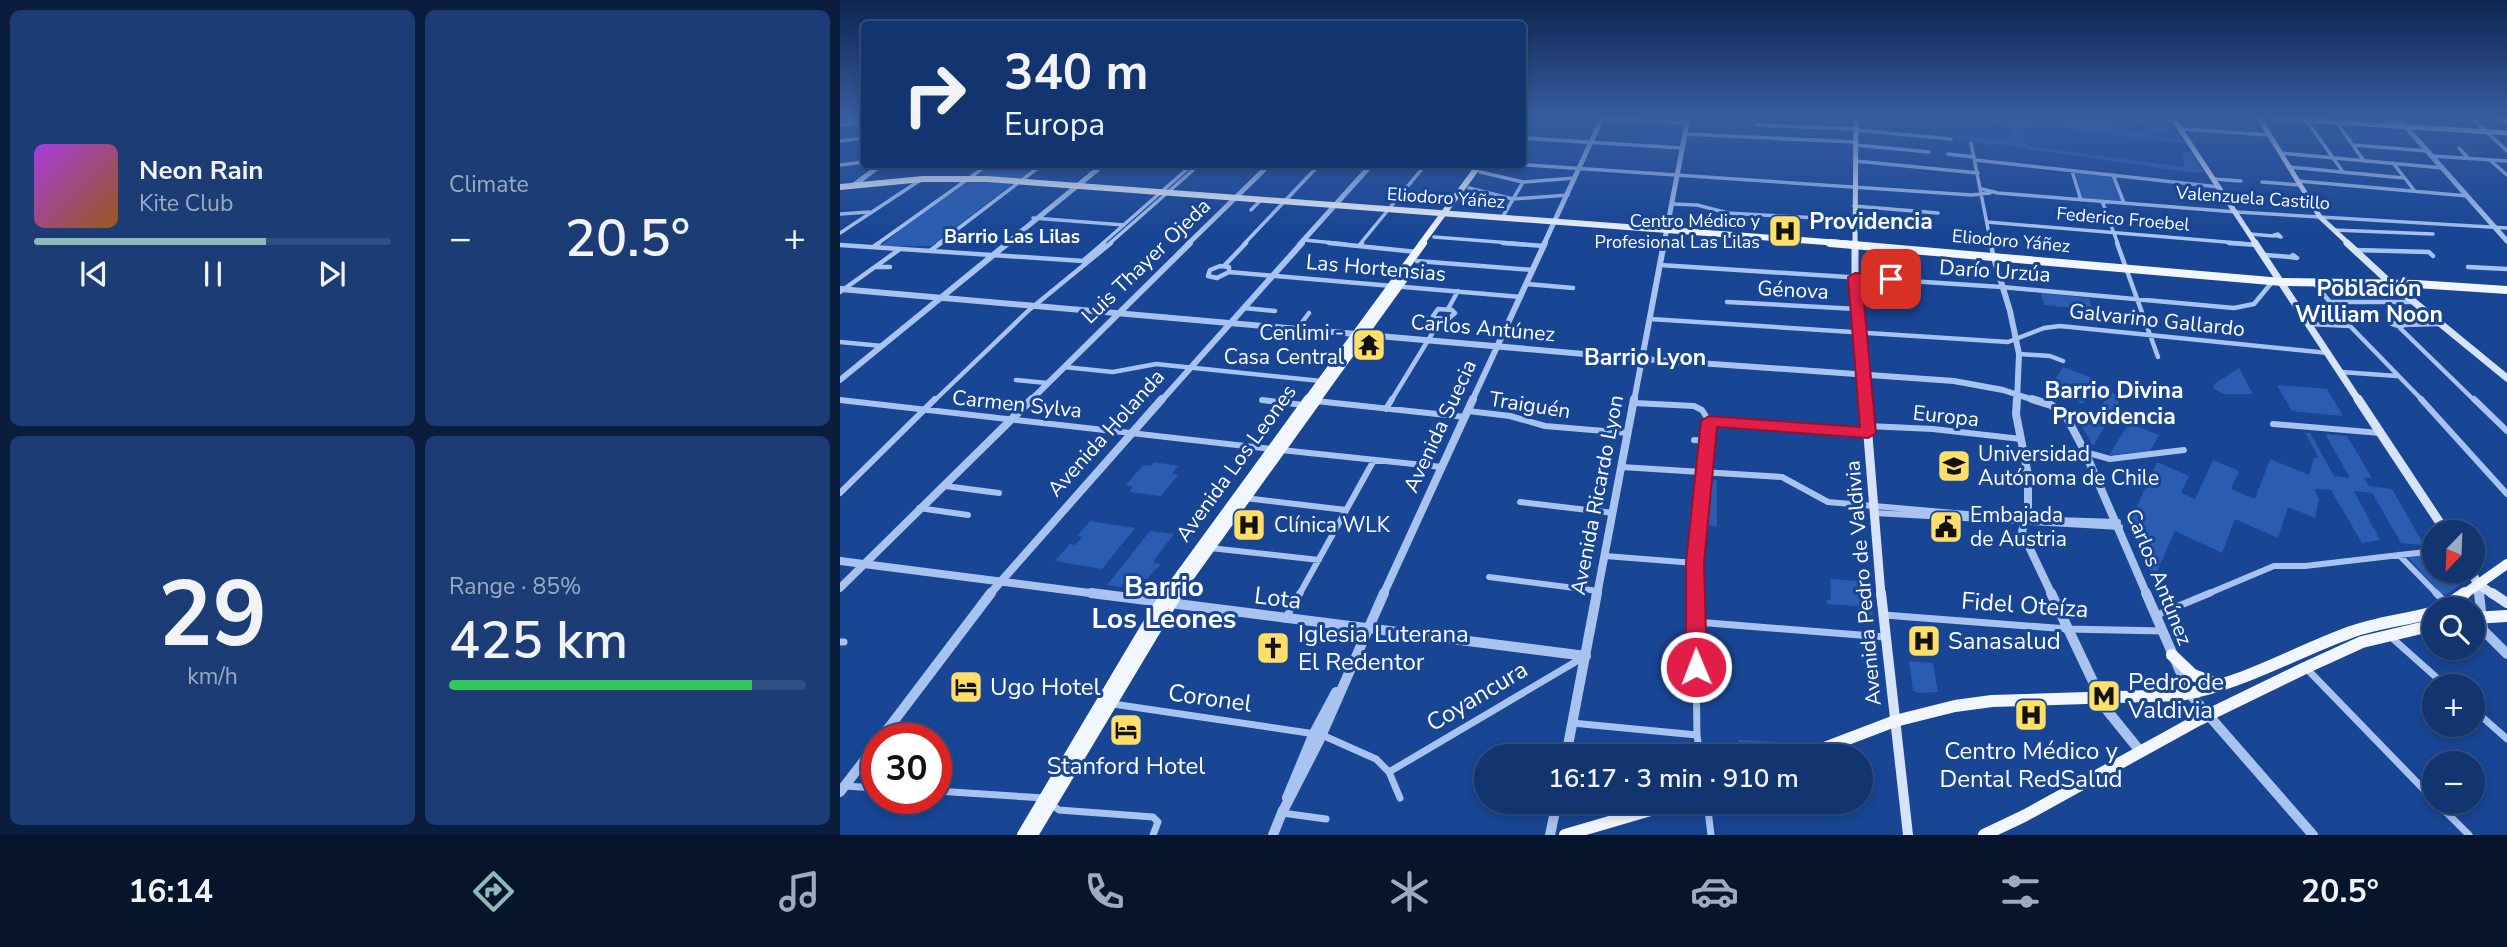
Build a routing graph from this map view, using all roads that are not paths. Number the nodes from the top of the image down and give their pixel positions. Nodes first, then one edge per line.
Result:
1 (1584, 157) edge
2 (1680, 157) edge
3 (1855, 157) edge
4 (1967, 157) edge
5 (2199, 157) edge
6 (2284, 157) edge
7 (2322, 157) edge
8 (2361, 157) edge
9 (2433, 157) edge
10 (2460, 157) edge
11 (1974, 158) junction
12 (2333, 158) junction
13 (2468, 158) joint
14 (2489, 160) junction
15 (1855, 161) junction
16 (2364, 161) junction
17 (2507, 161) edge
18 (861, 162) edge
19 (2393, 163) junction
20 (840, 165) edge
21 (1526, 165) edge
22 (2290, 167) junction
23 (877, 168) edge
24 (984, 168) edge
25 (1038, 168) edge
26 (1096, 168) edge
27 (1193, 168) edge
28 (1266, 168) edge
29 (1317, 168) edge
30 (1368, 168) edge
31 (1423, 168) edge
32 (1481, 168) edge
33 (1481, 168) edge
34 (1485, 168) edge
35 (2443, 168) junction
36 (1579, 169) junction
37 (2072, 171) junction
38 (2343, 172) junction
39 (1978, 173) junction
40 (2113, 175) junction
41 (2507, 175) edge
42 (1677, 176) junction
43 (970, 178) junction
44 (1575, 178) junction
45 (2404, 178) junction
46 (923, 179) junction
47 (2214, 179) junction
48 (1020, 181) junction
49 (2241, 181) dead end
50 (1522, 182) junction
51 (2262, 182) dead end
52 (2299, 183) junction
53 (854, 185) junction
54 (1076, 186) junction
55 (1855, 186) junction
56 (840, 187) edge
57 (2219, 187) junction
58 (1469, 188) junction
59 (2414, 190) junction
60 (1164, 192) junction
61 (1982, 192) junction
62 (1998, 193) joint
63 (1567, 195) junction
64 (2468, 196) junction
65 (1236, 198) junction
66 (1513, 199) junction
67 (1261, 200) junction
68 (2081, 200) junction
69 (2102, 201) junction
70 (1285, 202) junction
71 (2124, 203) junction
72 (1672, 204) junction
73 (1335, 205) junction
74 (1854, 206) junction
75 (1251, 210) dead end
76 (1389, 210) junction
77 (872, 212) junction
78 (2236, 212) junction
79 (1938, 213) dead end
80 (840, 214) edge
81 (1448, 214) junction
82 (2320, 217) junction
83 (1036, 218) junction
84 (1502, 218) junction
85 (1854, 220) junction
86 (1555, 222) junction
87 (1986, 222) junction
88 (1123, 225) junction
89 (1131, 226) junction
90 (2494, 227) junction
91 (2507, 228) edge
92 (1667, 230) junction
93 (2334, 230) junction
94 (840, 233) edge
95 (2112, 233) junction
96 (2250, 234) junction
97 (2433, 234) dead end
98 (2274, 236) dead end
99 (1434, 237) junction
100 (1304, 240) junction
101 (2507, 241) edge
102 (2257, 244) junction
103 (840, 245) edge
104 (1853, 245) junction
105 (1359, 246) junction
106 (1544, 246) junction
107 (873, 247) junction
108 (900, 248) junction
109 (930, 250) junction
110 (2355, 250) junction
111 (993, 253) junction
112 (1993, 255) junction
113 (2265, 255) junction
114 (1417, 256) junction
115 (2433, 256) dead end
116 (2290, 257) dead end
117 (1083, 262) junction
118 (1660, 265) junction
119 (1224, 266) junction
120 (875, 267) junction
121 (890, 267) dead end
122 (2124, 267) junction
123 (2468, 267) dead end
124 (2507, 269) edge
125 (1533, 270) junction
126 (1229, 272) junction
127 (1272, 276) junction
128 (1855, 277) junction
129 (2277, 281) junction
130 (2314, 283) junction
131 (2390, 283) junction
132 (1527, 284) junction
133 (1395, 286) junction
134 (2002, 286) junction
135 (1573, 288) dead end
136 (841, 290) edge
137 (2507, 290) edge
138 (1458, 291) junction
139 (1521, 296) junction
140 (939, 297) junction
141 (2135, 299) junction
142 (1727, 302) dead end
143 (2331, 302) junction
144 (2412, 302) junction
145 (1035, 305) junction
146 (1244, 308) junction
147 (1448, 309) junction
148 (1857, 309) junction
149 (1275, 311) dead end
150 (1119, 313) junction
151 (1309, 313) dead end
152 (1441, 319) junction
153 (1650, 319) junction
154 (1231, 323) junction
155 (2309, 324) junction
156 (2440, 324) junction
157 (2350, 326) junction
158 (1297, 329) junction
159 (1859, 332) junction
160 (1359, 335) junction
161 (2148, 335) junction
162 (1429, 341) junction
163 (2016, 341) junction
164 (840, 342) edge
165 (879, 345) junction
166 (1498, 347) junction
167 (2328, 353) junction
168 (2019, 354) junction
169 (2158, 357) dead end
170 (1642, 359) junction
171 (2063, 361) dead end
172 (1063, 367) junction
173 (1192, 367) junction
174 (2341, 372) junction
175 (1863, 373) junction
176 (840, 374) edge
177 (2397, 376) junction
178 (2507, 378) edge
179 (840, 380) edge
180 (1016, 380) dead end
181 (1321, 381) junction
182 (1047, 383) junction
183 (2018, 394) junction
184 (840, 400) edge
185 (1262, 400) dead end
186 (1315, 401) junction
187 (1634, 403) junction
188 (1304, 405) junction
189 (1386, 409) junction
190 (926, 410) junction
191 (1466, 414) junction
192 (1010, 419) junction
193 (1709, 421) junction
194 (2273, 424) dead end
195 (1868, 429) junction
196 (2507, 431) edge
197 (1131, 432) junction
198 (1628, 433) junction
199 (2381, 433) junction
200 (2022, 439) junction
201 (1695, 440) dead end
202 (1706, 441) junction
203 (1277, 449) junction
204 (2184, 450) dead end
205 (2085, 452) junction
206 (1374, 460) junction
207 (1442, 467) junction
208 (1622, 467) junction
209 (1702, 474) junction
210 (942, 486) junction
211 (840, 493) edge
212 (999, 493) dead end
213 (2507, 494) edge
214 (1245, 498) junction
215 (1520, 502) dead end
216 (919, 508) junction
217 (1875, 509) junction
218 (1346, 510) junction
219 (1613, 513) junction
220 (968, 515) dead end
221 (2438, 520) edge
222 (2023, 521) junction
223 (2119, 524) junction
224 (1210, 548) junction
225 (2422, 552) edge
226 (2399, 554) junction
227 (1605, 556) junction
228 (1319, 560) junction
229 (840, 561) edge
230 (1695, 563) junction
231 (862, 564) junction
232 (2507, 564) edge
233 (1489, 577) dead end
234 (999, 582) junction
235 (2478, 584) junction
236 (840, 588) edge
237 (1598, 591) junction
238 (2436, 597) edge
239 (2459, 597) edge
240 (2477, 597) edge
241 (2507, 603) edge
242 (1164, 604) junction
243 (1884, 615) junction
244 (2157, 615) junction
245 (2422, 615) edge
246 (2507, 615) edge
247 (2485, 617) edge
248 (1285, 619) junction
249 (1696, 622) junction
250 (2422, 628) edge
251 (1367, 629) junction
252 (2068, 629) junction
253 (2163, 631) junction
254 (2485, 633) edge
255 (2388, 635) junction
256 (1885, 637) junction
257 (2507, 654) edge
258 (2172, 655) junction
259 (1586, 656) junction
260 (2305, 668) junction
261 (2432, 674) edge
262 (2229, 685) junction
263 (2190, 694) junction
264 (2101, 699) junction
265 (1107, 700) junction
266 (2206, 716) junction
267 (2485, 720) edge
268 (1895, 721) junction
269 (892, 723) edge
270 (1572, 723) junction
271 (1318, 734) junction
272 (1697, 735) junction
273 (2507, 739) edge
274 (1568, 744) edge
275 (1698, 744) edge
276 (1835, 744) edge
277 (2140, 751) junction
278 (861, 764) edge
279 (1390, 772) junction
280 (841, 788) edge
281 (861, 788) edge
282 (2422, 788) edge
283 (952, 792) edge
284 (1400, 798) dead end
285 (1047, 801) junction
286 (1282, 813) junction
287 (1554, 814) edge
288 (1637, 814) edge
289 (1708, 814) edge
290 (2447, 814) edge
291 (1326, 819) dead end
292 (2465, 834) edge
293 (1023, 835) edge
294 (1032, 835) edge
295 (1153, 835) edge
296 (1273, 835) edge
297 (1550, 835) edge
298 (1565, 835) edge
299 (1711, 835) edge
300 (1908, 835) edge
301 (1984, 835) edge
302 (2313, 835) edge

1 - 36 street, Avenida Suecia
2 - 42 street, Avenida Ricardo Lyon
3 - 15 main road, Avenida Pedro de Valdivia
4 - 11 street
5 - 47 main road
6 - 22 main road
7 - 12 street
8 - 16 street
9 - 35 street
10 - 13 street
11 - 37 street
11 - 39 street
12 - 16 street
12 - 38 street
13 - 14 street
14 - 17 street
14 - 41 street
15 - 39 street
15 - 55 main road, Avenida Pedro de Valdivia
16 - 19 street
18 - 20 street
19 - 35 street
19 - 45 street
21 - 36 street
22 - 38 street
22 - 52 main road
23 - 53 street
24 - 43 street
25 - 48 street
26 - 54 street
27 - 60 street
28 - 65 street, Luis Thayer Ojeda
29 - 70 street
30 - 73 street, Avenida Holanda
31 - 76 street
32 - 58 main road, Avenida Los Leones
33 - 81 main road, Avenida Los Leones
34 - 50 street
35 - 64 street
36 - 42 street
36 - 44 street, Avenida Suecia
37 - 40 street
37 - 68 street
38 - 45 street
39 - 61 street
40 - 57 street
40 - 71 street
42 - 55 street
42 - 72 street, Avenida Ricardo Lyon
43 - 46 main road, Eliodoro Yáñez
43 - 48 main road, Eliodoro Yáñez
43 - 107 street
44 - 50 street
44 - 63 street, Avenida Suecia
45 - 59 street
46 - 53 main road, Eliodoro Yáñez
46 - 77 street
47 - 49 street
47 - 57 main road
48 - 54 main road, Eliodoro Yáñez
48 - 109 street
50 - 66 street
51 - 52 street
52 - 59 street
52 - 82 main road
53 - 56 main road, Eliodoro Yáñez
54 - 60 main road, Eliodoro Yáñez
54 - 83 street
55 - 61 street
55 - 74 main road, Avenida Pedro de Valdivia
57 - 78 main road
58 - 66 street
58 - 81 main road, Avenida Los Leones
59 - 64 street
60 - 65 main road, Eliodoro Yáñez
60 - 88 street
60 - 89 street
61 - 62 street, Valenzuela Castillo
61 - 87 street
62 - 68 street, Valenzuela Castillo
63 - 66 street
63 - 86 street, Avenida Suecia
64 - 90 street
65 - 67 main road, Eliodoro Yáñez
65 - 150 street, Luis Thayer Ojeda
66 - 84 street
67 - 70 main road, Eliodoro Yáñez
67 - 75 street
68 - 69 street, Valenzuela Castillo
69 - 71 street, Valenzuela Castillo
69 - 95 street
70 - 73 main road, Eliodoro Yáñez
70 - 119 street
71 - 78 street, Valenzuela Castillo
72 - 85 street
72 - 92 street, Avenida Ricardo Lyon
73 - 76 main road, Eliodoro Yáñez
73 - 100 street, Avenida Holanda
74 - 79 street
74 - 85 main road, Avenida Pedro de Valdivia
76 - 81 main road, Eliodoro Yáñez
76 - 105 street
77 - 80 street
77 - 94 street
78 - 82 street, Valenzuela Castillo
78 - 96 main road
81 - 84 main road, Eliodoro Yáñez
81 - 99 main road, Avenida Los Leones
81 - 114 main road, Avenida Los Leones
82 - 90 street, Valenzuela Castillo
82 - 93 main road
83 - 88 street
83 - 111 street
84 - 86 main road, Eliodoro Yáñez
85 - 104 main road, Avenida Pedro de Valdivia
86 - 92 main road, Eliodoro Yáñez
86 - 106 street, Avenida Suecia
87 - 95 street, Federico Froebel
87 - 112 street
88 - 89 street
88 - 117 street
89 - 117 street
90 - 91 street, Valenzuela Castillo
90 - 101 street
92 - 104 main road, Eliodoro Yáñez
92 - 118 street, Avenida Ricardo Lyon
93 - 97 street
93 - 110 main road
95 - 102 street, Federico Froebel
95 - 122 street
96 - 98 street
96 - 102 main road
99 - 106 street
99 - 114 main road, Avenida Los Leones
100 - 105 street
100 - 127 street, Avenida Holanda
102 - 113 main road
103 - 107 street
104 - 112 main road, Eliodoro Yáñez
104 - 128 main road, Avenida Pedro de Valdivia
105 - 114 street
106 - 125 street, Avenida Suecia
107 - 108 street
108 - 109 street
108 - 120 street
109 - 111 street
110 - 115 street
110 - 131 main road
111 - 117 street
111 - 140 street
112 - 122 main road, Eliodoro Yáñez
112 - 134 street
113 - 116 street
113 - 129 main road
114 - 125 street
114 - 133 main road, Avenida Los Leones
117 - 145 street
118 - 128 street, Darío Urzúa
118 - 153 street, Avenida Ricardo Lyon
119 - 126 street
119 - 126 street, Las Hortensias
120 - 121 street
120 - 136 street
122 - 129 main road, Eliodoro Yáñez
122 - 141 street
123 - 124 street
125 - 132 street, Avenida Suecia
126 - 127 street, Las Hortensias
127 - 133 street, Las Hortensias
127 - 146 street, Avenida Holanda
128 - 134 street, Darío Urzúa
128 - 148 main road, Avenida Pedro de Valdivia
129 - 130 main road, Eliodoro Yáñez
129 - 141 street, Darío Urzúa
129 - 155 main road
130 - 131 main road, Eliodoro Yáñez
130 - 143 street
131 - 137 main road, Eliodoro Yáñez
131 - 144 main road
132 - 135 street
132 - 139 street, Avenida Suecia
133 - 138 street, Las Hortensias
133 - 160 main road, Avenida Los Leones
134 - 141 street, Darío Urzúa
134 - 163 street
136 - 140 street, Carlos Antúnez
138 - 139 street, Las Hortensias
138 - 147 street
139 - 166 street, Avenida Suecia
140 - 145 street, Carlos Antúnez
140 - 165 street
141 - 161 street
142 - 148 street, Génova
143 - 144 street
143 - 157 street
144 - 156 main road
145 - 150 street, Carlos Antúnez
145 - 190 street
146 - 149 street
146 - 154 street, Avenida Holanda
147 - 152 street
147 - 152 street
148 - 159 main road, Avenida Pedro de Valdivia
150 - 154 street, Carlos Antúnez
150 - 172 street, Luis Thayer Ojeda
151 - 158 street
152 - 162 street
153 - 159 street, Galvarino Gallardo
153 - 170 street, Avenida Ricardo Lyon
154 - 158 street, Carlos Antúnez
154 - 173 street, Avenida Holanda
155 - 157 street
155 - 167 main road
156 - 178 main road
156 - 196 street
157 - 177 street
158 - 160 street, Carlos Antúnez
159 - 163 street, Galvarino Gallardo
159 - 175 main road, Avenida Pedro de Valdivia
160 - 162 street, Carlos Antúnez
160 - 181 main road, Avenida Los Leones
160 - 186 main road, Avenida Los Leones
161 - 163 street, Galvarino Gallardo
161 - 167 street, Galvarino Gallardo
161 - 169 street
162 - 166 street, Carlos Antúnez
162 - 189 street
163 - 168 street
164 - 165 street
165 - 176 street
165 - 179 street
166 - 170 street, Carlos Antúnez
166 - 191 street, Avenida Suecia
167 - 174 main road
168 - 171 street
168 - 183 street
170 - 175 street, Carlos Antúnez
170 - 187 street, Avenida Ricardo Lyon
172 - 173 street
172 - 182 street, Luis Thayer Ojeda
173 - 181 street
173 - 197 street, Avenida Holanda
174 - 177 street
174 - 199 main road
175 - 183 street, Carlos Antúnez
175 - 195 main road, Avenida Pedro de Valdivia
177 - 213 street
180 - 182 street
181 - 188 main road, Avenida Los Leones
182 - 192 street, Luis Thayer Ojeda
183 - 200 street
183 - 205 street, Carlos Antúnez
184 - 190 street, Carmen Sylva
185 - 188 street
186 - 189 street, Traiguén
186 - 203 main road, Avenida Los Leones
187 - 193 street
187 - 198 street, Avenida Ricardo Lyon
188 - 203 main road, Avenida Los Leones
189 - 191 street, Traiguén
190 - 192 street, Carmen Sylva
190 - 211 street
191 - 198 street, Traiguén
191 - 207 street, Avenida Suecia
192 - 197 street, Carmen Sylva
192 - 210 street, Luis Thayer Ojeda
193 - 195 street, Europa
193 - 202 street
194 - 199 street
195 - 200 street, Europa
195 - 217 main road, Avenida Pedro de Valdivia
197 - 203 street, Carmen Sylva
197 - 234 street, Avenida Holanda
198 - 208 street, Avenida Ricardo Lyon
199 - 221 main road
200 - 222 street
201 - 202 street
202 - 209 street
203 - 206 street, Carmen Sylva
203 - 214 main road, Avenida Los Leones
203 - 242 main road, Avenida Los Leones
204 - 205 street
205 - 223 street, Carlos Antúnez
206 - 207 street, Carmen Sylva
206 - 218 street
207 - 251 street, Avenida Suecia
208 - 209 street
208 - 219 street, Avenida Ricardo Lyon
209 - 217 street
209 - 230 street
210 - 212 street
210 - 216 street, Luis Thayer Ojeda
214 - 218 street
214 - 224 main road, Avenida Los Leones
215 - 219 street
216 - 220 street
216 - 231 street, Luis Thayer Ojeda
217 - 222 street
217 - 243 main road, Avenida Pedro de Valdivia
218 - 228 street
219 - 227 street, Avenida Ricardo Lyon
222 - 223 street
222 - 252 street
223 - 244 street, Carlos Antúnez
224 - 228 street
224 - 242 main road, Avenida Los Leones
225 - 226 street
226 - 238 street
226 - 244 street
227 - 230 street
227 - 237 street, Avenida Ricardo Lyon
228 - 248 street
229 - 231 street, Lota
230 - 249 street
231 - 234 street, Lota
231 - 236 street, Luis Thayer Ojeda
232 - 235 main road
233 - 237 street
234 - 242 street, Lota
234 - 269 street, Avenida Holanda
235 - 239 main road
235 - 240 street
235 - 241 main road
237 - 259 street, Avenida Ricardo Lyon
242 - 248 street, Lota
242 - 265 main road, Avenida Los Leones
243 - 252 street, Fidel Oteíza
243 - 256 main road, Avenida Pedro de Valdivia
244 - 253 street, Carlos Antúnez
245 - 262 main road
246 - 247 main road
248 - 251 street, Lota
249 - 256 street
249 - 272 street
250 - 255 main road
251 - 259 street, Lota
251 - 271 street, Avenida Suecia
252 - 253 street, Fidel Oteíza
252 - 264 street
253 - 258 street, Carlos Antúnez
254 - 257 street
255 - 260 main road
255 - 261 street
256 - 268 main road, Avenida Pedro de Valdivia
258 - 262 main road
258 - 263 street, Carlos Antúnez
259 - 270 street, Avenida Ricardo Lyon
259 - 279 street, Coyancura
260 - 266 main road
260 - 282 street
262 - 263 main road
263 - 264 main road
263 - 266 street, Carlos Antúnez
264 - 268 main road
264 - 277 street
265 - 271 street, Coronel
265 - 285 main road, Avenida Los Leones
266 - 277 main road
266 - 302 street, Carlos Antúnez
267 - 273 street
268 - 276 main road
268 - 300 main road, Avenida Pedro de Valdivia
270 - 272 street
270 - 274 street, Avenida Ricardo Lyon
271 - 279 street, Coronel
271 - 286 street, Avenida Suecia
272 - 275 street
277 - 301 main road
278 - 280 street
279 - 284 street
280 - 281 street
283 - 285 street
285 - 293 main road, Avenida Los Leones
285 - 294 main road, Avenida Los Leones
285 - 295 street
286 - 291 street
286 - 296 street, Avenida Suecia
287 - 297 street
288 - 298 main road
289 - 299 street
290 - 292 street

